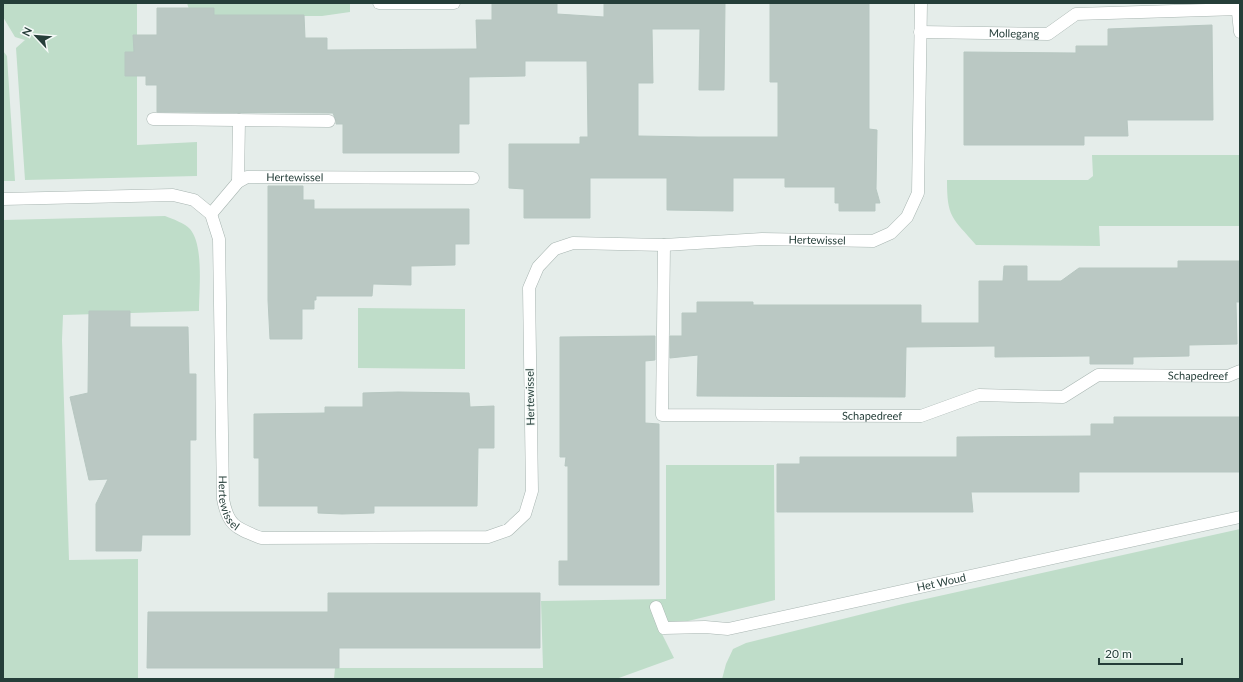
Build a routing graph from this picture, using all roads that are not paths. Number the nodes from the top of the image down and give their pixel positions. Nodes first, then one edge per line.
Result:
1 (379, 3) edge
2 (454, 3) edge
3 (921, 3) edge
4 (1238, 6) edge
5 (920, 32) junction
6 (1240, 32) edge
7 (153, 119) dead end
8 (239, 120) junction
9 (328, 121) dead end
10 (473, 178) dead end
11 (238, 182) junction
12 (3, 199) edge
13 (211, 214) junction
14 (664, 245) junction
15 (1240, 371) edge
16 (1240, 517) edge
17 (656, 607) dead end

1 - 2 street
3 - 5 street, Hertewissel
4 - 5 street, Mollegang
4 - 6 street
5 - 14 street, Hertewissel
7 - 8 street
8 - 9 street
8 - 11 street
10 - 11 street, Hertewissel
11 - 13 street
12 - 13 street
13 - 14 street, Hertewissel
14 - 15 street, Schapedreef
16 - 17 street, Het Woud

